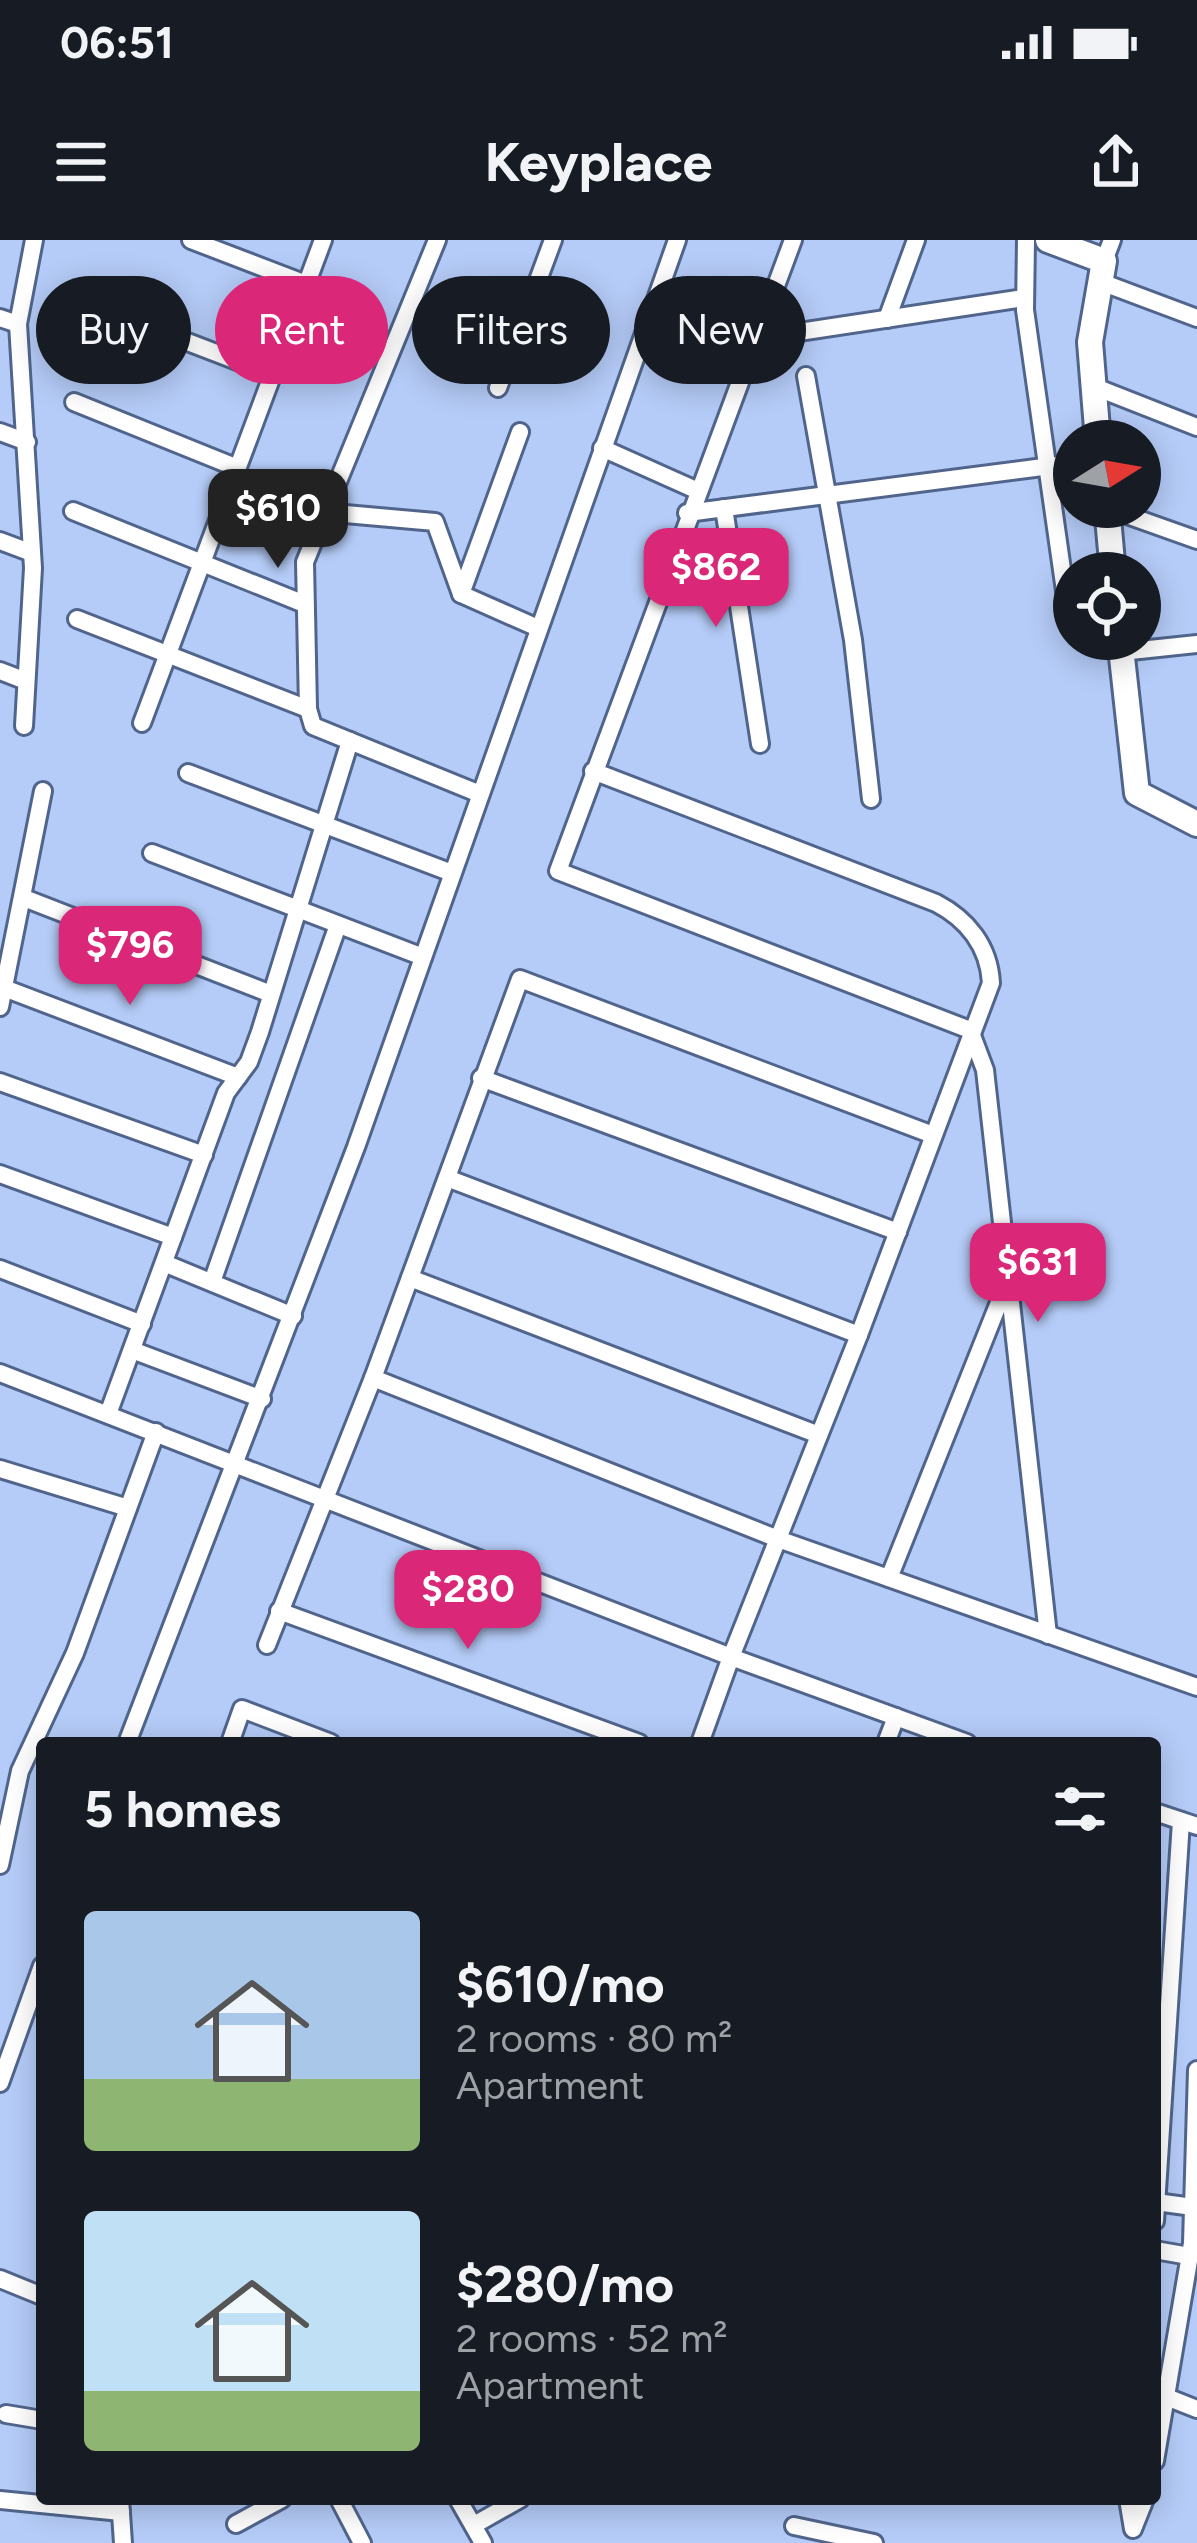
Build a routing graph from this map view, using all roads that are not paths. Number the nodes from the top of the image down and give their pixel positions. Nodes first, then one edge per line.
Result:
1 (34, 240) edge
2 (191, 240) edge
3 (323, 240) edge
4 (437, 240) edge
5 (553, 240) edge
6 (677, 240) edge
7 (793, 240) edge
8 (916, 240) edge
9 (1026, 240) edge
10 (1048, 240) edge
11 (1106, 261) edge
12 (285, 276) edge
13 (309, 276) edge
14 (778, 276) edge
15 (1024, 298) junction
16 (1197, 318) edge
17 (887, 319) junction
18 (9, 321) edge
19 (806, 331) edge
20 (806, 376) dead end
21 (268, 384) edge
22 (736, 384) edge
23 (1090, 385) junction
24 (498, 388) dead end
25 (74, 402) dead end
26 (1095, 420) edge
27 (1197, 427) edge
28 (0, 432) edge
29 (520, 432) dead end
30 (27, 442) junction
31 (602, 448) junction
32 (1053, 466) edge
33 (235, 467) junction
34 (1048, 467) junction
35 (696, 490) junction
36 (830, 494) junction
37 (724, 508) junction
38 (73, 511) dead end
39 (323, 512) junction
40 (687, 513) junction
41 (1161, 527) edge
42 (1197, 540) edge
43 (0, 541) edge
44 (1059, 552) edge
45 (32, 553) junction
46 (200, 562) junction
47 (461, 594) junction
48 (302, 603) junction
49 (77, 619) dead end
50 (538, 628) junction
51 (1161, 644) edge
52 (1197, 644) edge
53 (167, 654) junction
54 (1123, 660) edge
55 (0, 671) edge
56 (26, 681) junction
57 (308, 709) junction
58 (142, 724) dead end
59 (24, 726) dead end
60 (350, 741) junction
61 (760, 745) dead end
62 (593, 771) junction
63 (188, 773) dead end
64 (43, 791) dead end
65 (480, 794) junction
66 (871, 800) dead end
67 (1197, 824) edge
68 (322, 826) junction
69 (152, 853) dead end
70 (452, 873) junction
71 (24, 898) junction
72 (296, 909) junction
73 (338, 925) junction
74 (423, 957) junction
75 (271, 994) junction
76 (2, 998) edge
77 (970, 1030) junction
78 (238, 1077) junction
79 (482, 1078) junction
80 (0, 1082) edge
81 (933, 1135) junction
82 (204, 1155) junction
83 (0, 1174) edge
84 (447, 1178) junction
85 (898, 1232) junction
86 (173, 1238) junction
87 (164, 1263) junction
88 (0, 1268) edge
89 (410, 1278) junction
90 (212, 1282) junction
91 (1006, 1283) junction
92 (293, 1316) junction
93 (142, 1324) junction
94 (859, 1335) junction
95 (132, 1350) junction
96 (0, 1373) edge
97 (373, 1378) junction
98 (262, 1399) junction
99 (108, 1414) junction
100 (155, 1432) junction
101 (819, 1435) junction
102 (237, 1464) junction
103 (0, 1469) edge
104 (326, 1498) junction
105 (128, 1508) junction
106 (778, 1539) junction
107 (889, 1578) junction
108 (279, 1611) junction
109 (1048, 1635) junction
110 (267, 1645) dead end
111 (731, 1657) junction
112 (1197, 1688) edge
113 (896, 1717) junction
114 (130, 1737) edge
115 (232, 1737) edge
116 (315, 1737) edge
117 (623, 1737) edge
118 (702, 1737) edge
119 (888, 1737) edge
120 (951, 1737) edge
121 (1189, 1823) edge
122 (0, 1864) edge
123 (36, 1983) edge
124 (1197, 2070) edge
125 (0, 2084) edge
126 (1161, 2097) edge
127 (1161, 2203) edge
128 (1193, 2207) junction
129 (1193, 2248) edge
130 (1161, 2250) edge
131 (0, 2279) edge
132 (36, 2294) edge
133 (1168, 2398) junction
134 (1197, 2409) edge
135 (6, 2414) dead end
136 (36, 2419) edge
137 (1161, 2432) edge
138 (0, 2500) edge
139 (36, 2501) edge
140 (121, 2505) edge
141 (272, 2505) edge
142 (342, 2505) edge
143 (462, 2505) edge
144 (509, 2505) edge
145 (1129, 2505) edge
146 (1143, 2505) edge
147 (236, 2524) dead end
148 (474, 2525) junction
149 (794, 2526) dead end
150 (1132, 2536) edge
151 (123, 2543) edge
152 (362, 2543) edge
153 (483, 2543) edge
154 (874, 2543) edge

1 - 18 street
2 - 12 street
3 - 13 street
4 - 39 street
5 - 24 street
6 - 31 street
7 - 14 street
8 - 17 street
9 - 15 street
10 - 11 street
11 - 16 street
11 - 23 street
15 - 17 street
15 - 34 street
17 - 19 street
18 - 30 street
20 - 36 street
21 - 33 street
22 - 35 street
23 - 26 street
23 - 27 street
25 - 33 street
28 - 30 street
29 - 47 street
30 - 45 street
31 - 35 street
31 - 50 street
32 - 34 street
33 - 46 street
34 - 36 street
34 - 44 street
35 - 40 street
36 - 37 street
36 - 66 street
37 - 40 street
37 - 61 street
38 - 46 street
39 - 47 street
39 - 48 street
40 - 62 street
41 - 42 street
43 - 45 street
45 - 56 street
46 - 48 street
46 - 53 street
47 - 50 street
48 - 57 street
49 - 53 street
50 - 65 street
51 - 52 street
53 - 57 street
53 - 58 street
54 - 67 street
55 - 56 street
56 - 59 street
57 - 60 street
60 - 65 street
60 - 68 street
62 - 77 street
62 - 77 street
63 - 68 street
64 - 71 street
65 - 70 street
68 - 70 street
68 - 72 street
69 - 72 street
70 - 74 street
71 - 75 street
71 - 76 street
72 - 73 street
72 - 75 street
73 - 74 street
73 - 90 street
74 - 92 street
75 - 78 street
76 - 78 street
77 - 81 street
77 - 91 street
78 - 82 street
79 - 81 street
79 - 84 street
79 - 85 street
80 - 82 street
81 - 85 street
82 - 86 street
83 - 86 street
84 - 89 street
84 - 94 street
85 - 94 street
86 - 87 street
87 - 90 street
87 - 93 street
88 - 93 street
89 - 97 street
89 - 101 street
90 - 92 street
91 - 107 street
91 - 109 street
92 - 98 street
93 - 95 street
94 - 101 street
95 - 98 street
95 - 99 street
96 - 99 street
97 - 104 street
97 - 106 street
98 - 102 street
99 - 100 street
100 - 102 street
100 - 105 street
101 - 106 street
102 - 104 street
102 - 114 street
103 - 105 street
104 - 108 street
104 - 111 street
105 - 122 street
106 - 107 street
106 - 111 street
107 - 109 street
108 - 110 street
108 - 117 street
109 - 112 street
111 - 113 street
111 - 118 street
113 - 119 street
113 - 120 street
115 - 116 street
121 - 126 street
123 - 125 street
124 - 128 street
127 - 128 street
128 - 129 street
129 - 130 street
129 - 133 street
131 - 132 street
133 - 134 street
133 - 137 street
135 - 136 street
138 - 139 street
140 - 151 street
141 - 147 street
142 - 152 street
143 - 148 street
144 - 148 street
145 - 150 street
146 - 150 street
148 - 153 street
149 - 154 street

